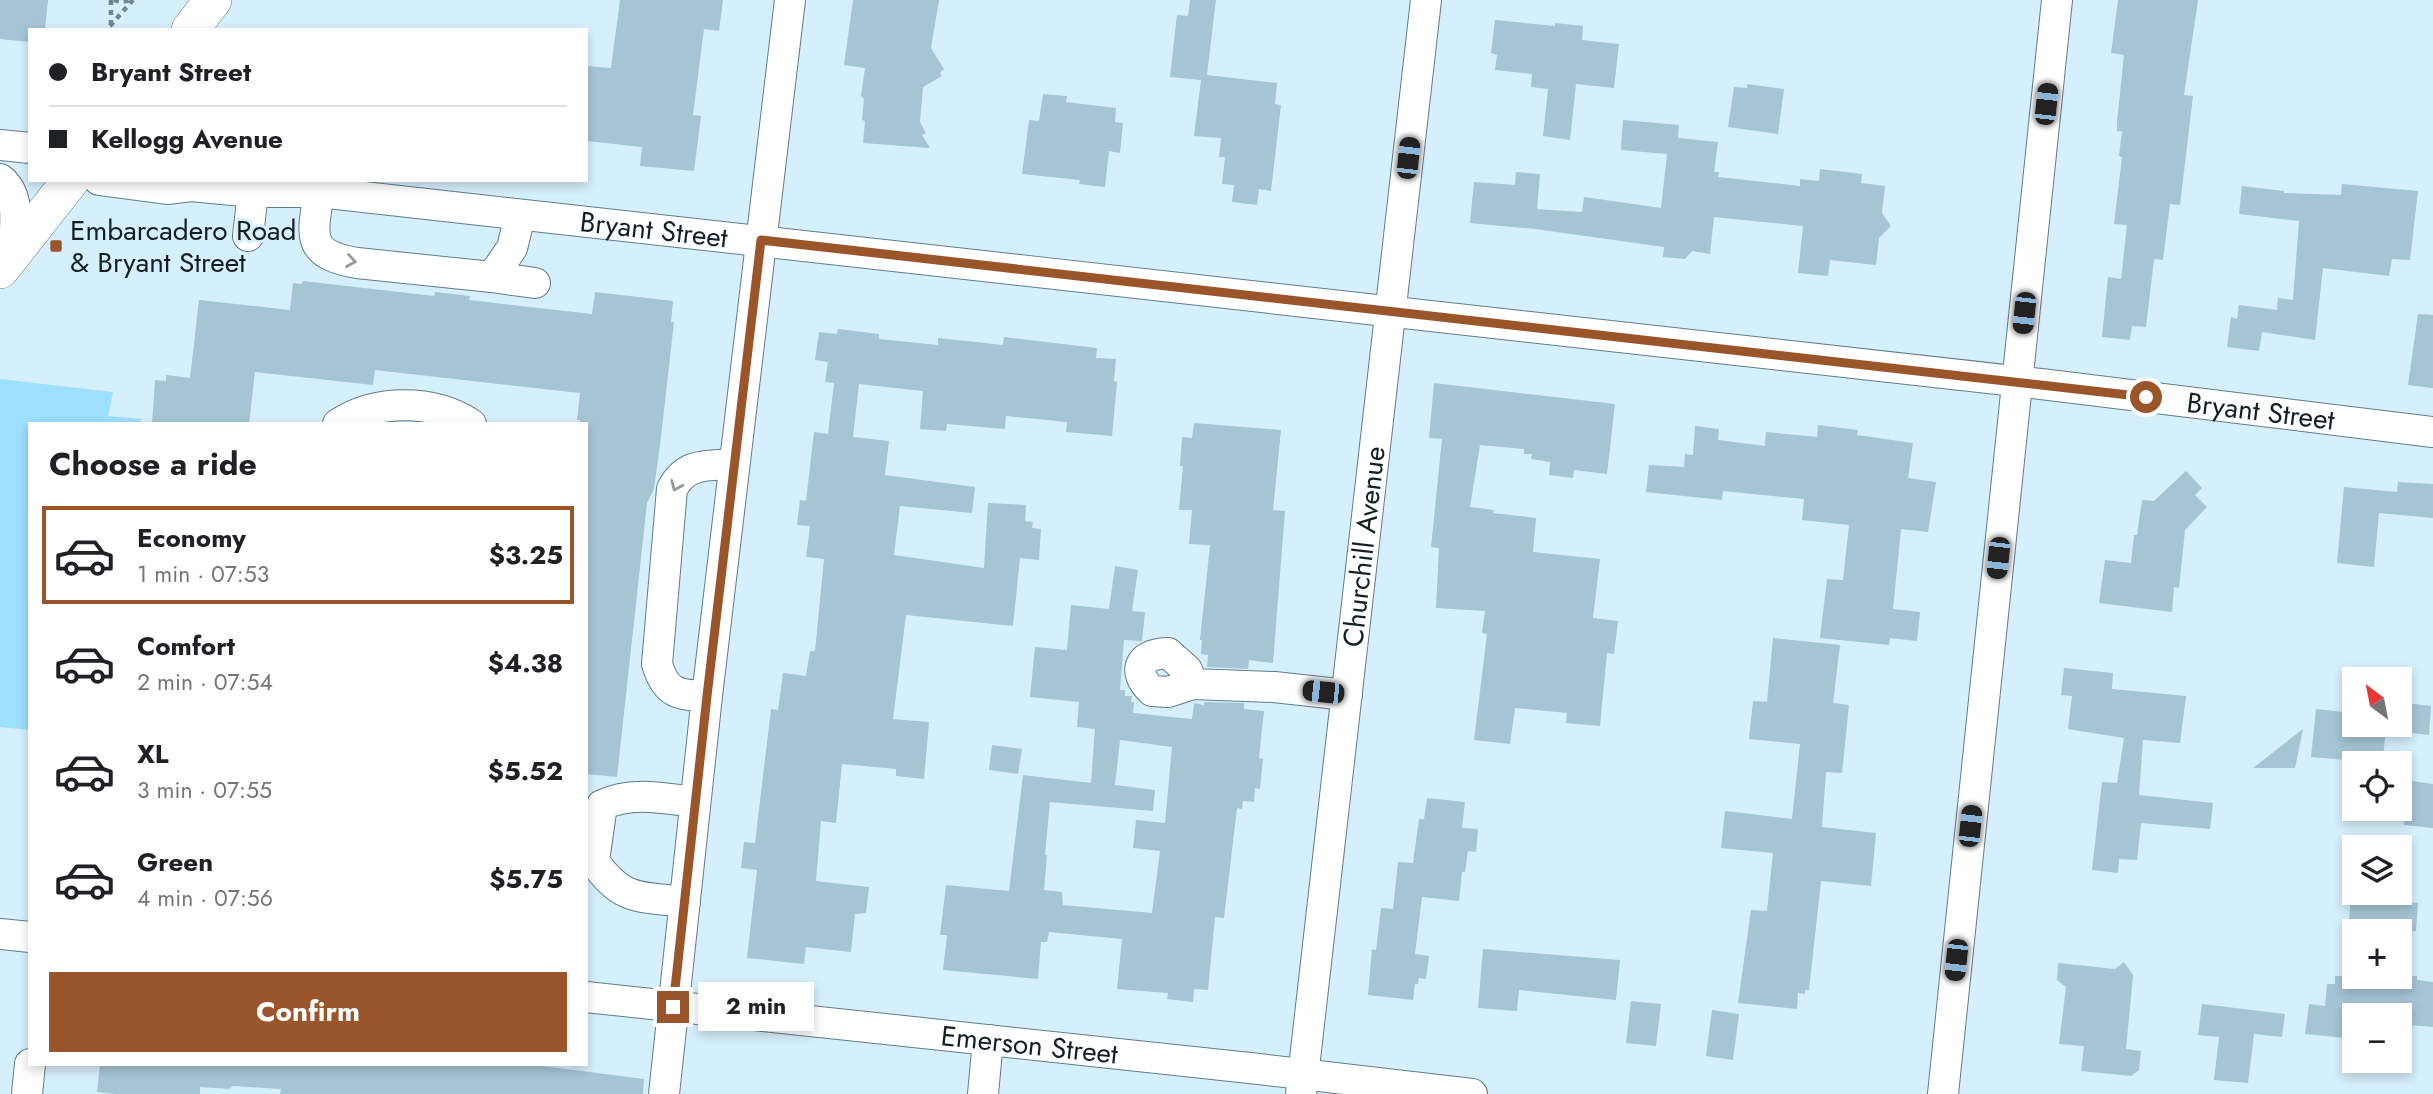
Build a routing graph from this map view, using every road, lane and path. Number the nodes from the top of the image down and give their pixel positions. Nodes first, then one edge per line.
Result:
1 (112, 0) edge
2 (132, 0) edge
3 (213, 0) edge
4 (790, 0) edge
5 (1426, 0) edge
6 (2057, 0) edge
7 (111, 28) edge
8 (192, 28) edge
9 (0, 145) edge
10 (28, 148) edge
11 (0, 179) edge
12 (69, 182) edge
13 (114, 182) edge
14 (247, 186) edge
15 (319, 192) junction
16 (520, 216) junction
17 (248, 236) dead end
18 (761, 240) junction
19 (7, 261) edge
20 (492, 277) junction
21 (535, 283) dead end
22 (1391, 313) junction
23 (2016, 382) junction
24 (342, 422) edge
25 (467, 422) edge
26 (2433, 432) edge
27 (734, 464) junction
28 (1193, 684) dead end
29 (1347, 695) junction
30 (707, 696) junction
31 (695, 802) junction
32 (685, 902) junction
33 (0, 934) edge
34 (28, 937) edge
35 (588, 998) edge
36 (673, 1007) junction
37 (988, 1041) junction
38 (30, 1066) edge
39 (1302, 1084) edge
40 (27, 1094) edge
41 (664, 1094) edge
42 (983, 1094) edge
43 (1472, 1094) edge
44 (1943, 1094) edge

1 - 2 path
1 - 7 path
2 - 7 path
3 - 8 main road
4 - 18 street
5 - 22 street, Churchill Avenue
6 - 23 street
9 - 10 street
11 - 19 street
12 - 19 main road
13 - 14 street, Bryant Street
14 - 15 street, Bryant Street
14 - 17 street
15 - 16 street, Bryant Street
15 -> 20 street
16 - 18 street, Bryant Street
16 - 20 street
18 - 22 street, Bryant Street
18 - 27 street
20 - 21 street
22 - 23 street, Bryant Street
22 - 29 street, Churchill Avenue
23 - 26 street, Bryant Street
23 - 44 street
24 - 25 street
27 - 30 street
27 -> 30 street
28 - 29 street
29 - 39 street, Churchill Avenue
30 - 31 street
31 - 32 street
31 - 32 street
32 - 36 street
33 - 34 street
35 - 36 street, Emerson Street
36 - 37 street, Emerson Street
36 - 41 street
37 - 39 street, Emerson Street
37 - 42 street
38 - 40 street
39 - 43 street, Emerson Street

